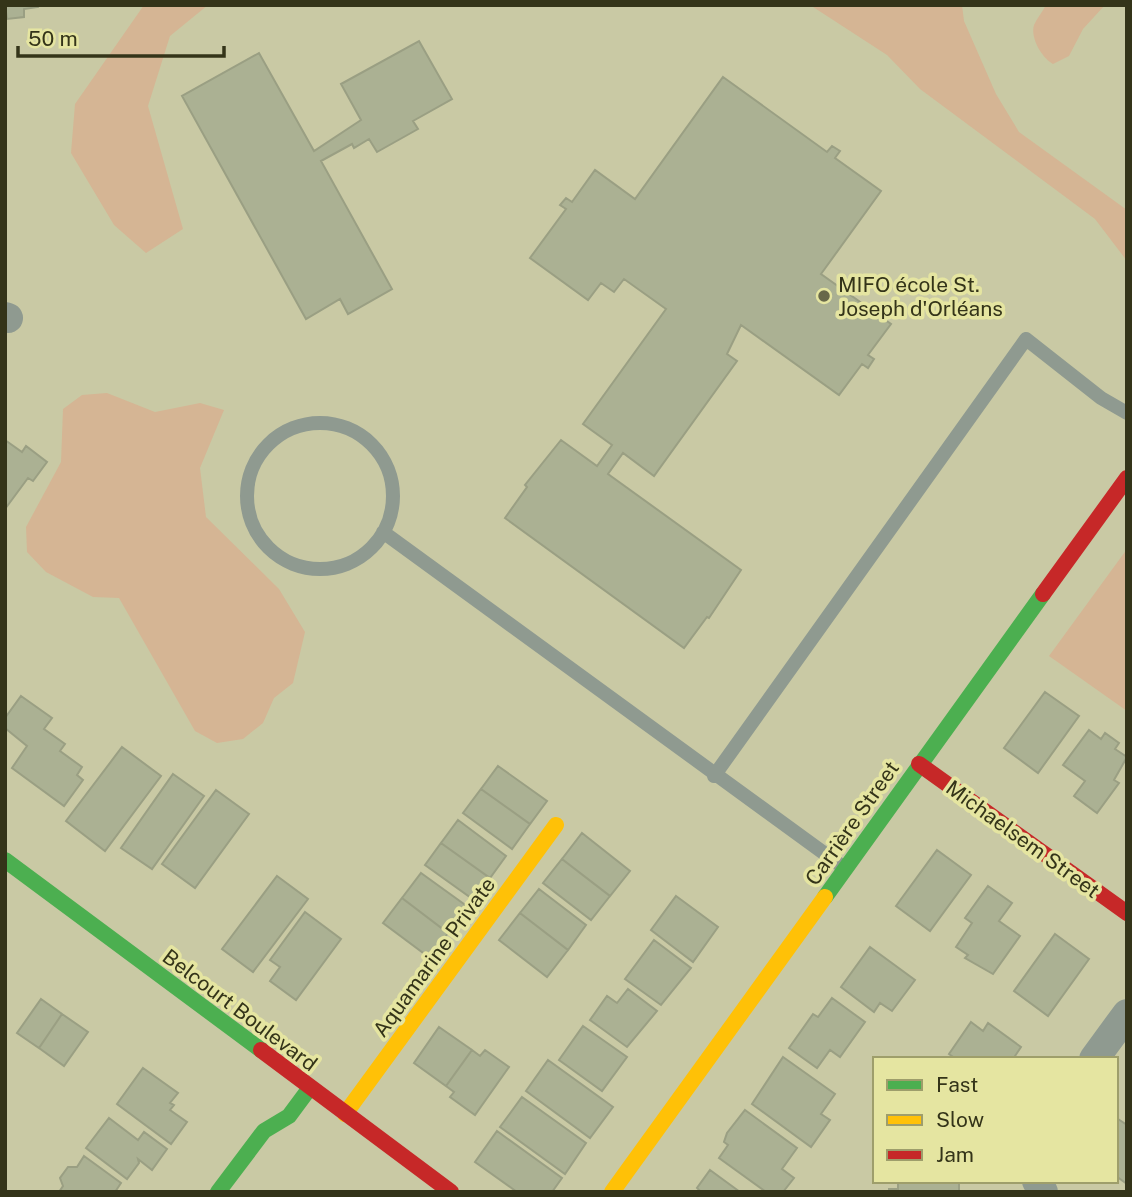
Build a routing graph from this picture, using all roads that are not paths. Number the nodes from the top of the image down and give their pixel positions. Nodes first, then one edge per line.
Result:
1 (1127, 413) edge
2 (1127, 478) edge
3 (383, 532) junction
4 (919, 764) junction
5 (714, 776) junction
6 (556, 825) dead end
7 (5, 860) edge
8 (846, 869) junction
9 (1127, 913) edge
10 (1127, 1014) edge
11 (1095, 1057) edge
12 (309, 1089) junction
13 (345, 1114) junction
14 (289, 1116) junction
15 (285, 1143) dead end
16 (218, 1192) edge
17 (451, 1192) edge
18 (612, 1192) edge

1 - 5 lane
2 - 4 street, Carrière Street
3 - 3 lane
3 - 5 lane
4 - 8 street, Carrière Street
4 - 9 street, Michaelsem Street
5 - 8 lane
6 - 13 street, Aquamarine Private
7 - 12 street, Belcourt Boulevard
8 - 18 street, Carrière Street
10 - 11 street
12 - 13 street, Belcourt Boulevard
12 - 14 street
13 - 17 street, Belcourt Boulevard
14 - 15 street
14 - 16 street

